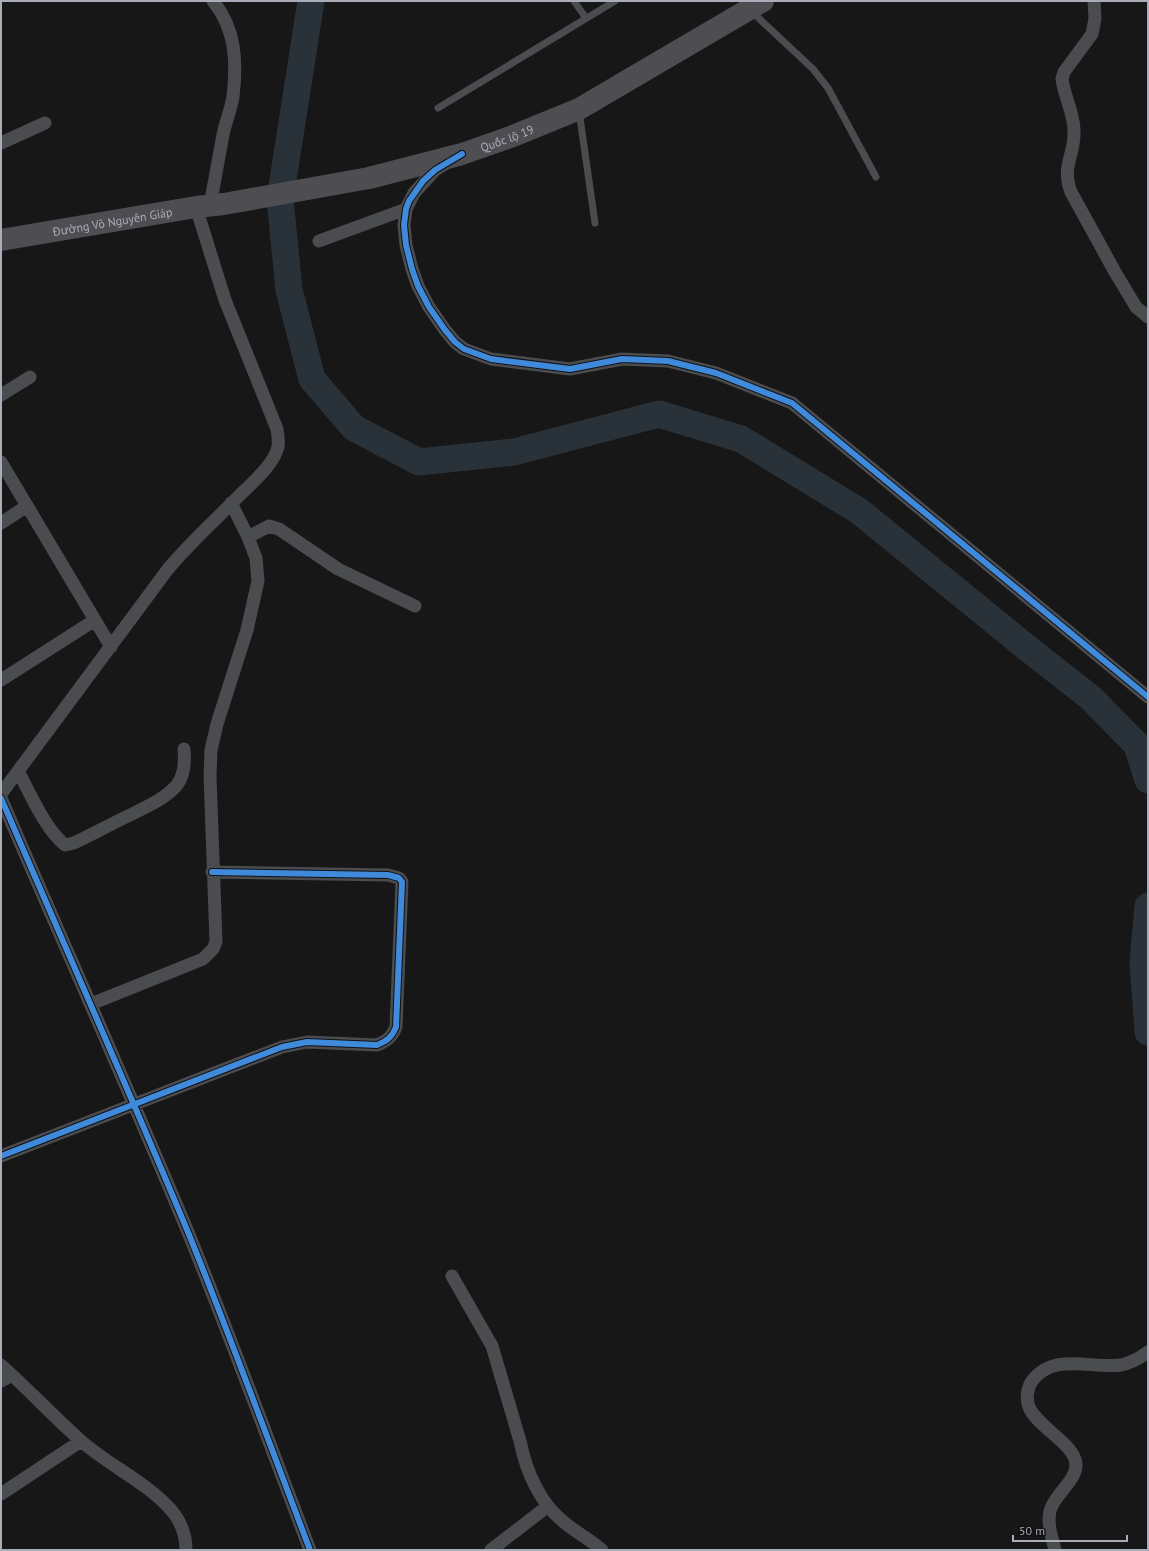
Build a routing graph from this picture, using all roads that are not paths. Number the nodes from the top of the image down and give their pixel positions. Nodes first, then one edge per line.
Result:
1 (213, 1) edge
2 (574, 1) edge
3 (615, 1) edge
4 (1094, 1) edge
5 (757, 5) edge
6 (586, 18) junction
7 (438, 108) dead end
8 (579, 109) junction
9 (45, 122) dead end
10 (1, 143) edge
11 (462, 154) junction
12 (876, 177) dead end
13 (210, 206) junction
14 (406, 209) junction
15 (595, 223) dead end
16 (1, 240) edge
17 (319, 241) dead end
18 (1148, 317) edge
19 (30, 377) dead end
20 (1, 395) edge
21 (1, 462) edge
22 (231, 503) junction
23 (27, 506) junction
24 (1, 523) edge
25 (248, 537) junction
26 (415, 606) dead end
27 (95, 620) junction
28 (111, 647) junction
29 (1, 680) edge
30 (1148, 697) edge
31 (184, 749) dead end
32 (18, 771) junction
33 (1, 794) edge
34 (1, 798) edge
35 (212, 872) junction
36 (91, 1004) junction
37 (134, 1105) junction
38 (1, 1156) edge
39 (452, 1276) dead end
40 (1148, 1352) edge
41 (1, 1365) edge
42 (12, 1375) junction
43 (1, 1382) edge
44 (81, 1441) junction
45 (1, 1494) edge
46 (548, 1506) junction
47 (186, 1550) edge
48 (310, 1550) edge
49 (491, 1550) edge
50 (602, 1550) edge
51 (1055, 1550) edge

1 - 13 street
2 - 6 lane
3 - 6 lane
4 - 18 street
5 - 8 highway, Quốc lộ 19
5 - 12 lane
6 - 7 lane
8 - 11 highway, Quốc lộ 19
8 - 15 lane
9 - 10 street
11 - 13 highway, Quốc lộ 19
11 - 14 street
13 - 16 highway, Đường Võ Nguyên Giáp
13 - 22 street
14 - 17 street
14 - 30 street
19 - 20 street
21 - 23 street
22 - 25 street
22 - 28 street
23 - 24 street
23 - 27 street
25 - 26 street
25 - 35 street
27 - 28 street
27 - 29 street
28 - 32 street
31 - 32 street
32 - 33 street
34 - 36 street
35 - 36 street
35 - 37 street
36 - 37 street
37 - 38 street
37 - 48 street
39 - 46 street
40 - 51 street
41 - 42 street
42 - 43 street
42 - 44 street
44 - 45 street
44 - 47 street
46 - 49 street
46 - 50 street

